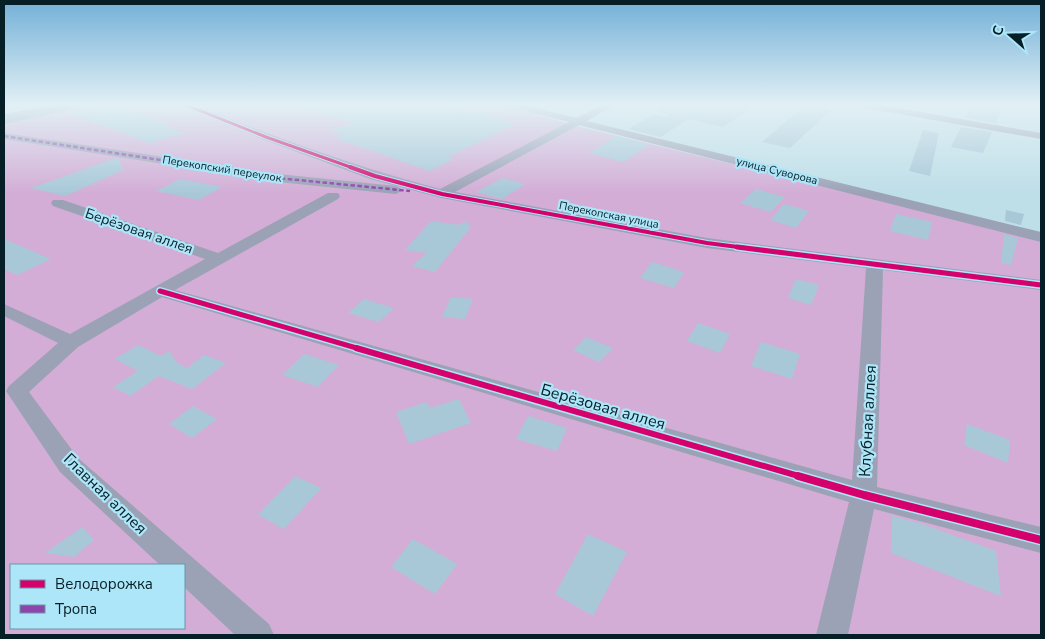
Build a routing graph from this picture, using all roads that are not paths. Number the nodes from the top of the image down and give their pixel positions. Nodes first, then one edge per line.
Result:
1 (261, 135) edge
2 (551, 135) edge
3 (627, 135) edge
4 (4, 136) edge
5 (442, 194) junction
6 (333, 196) dead end
7 (58, 203) dead end
8 (1041, 237) edge
9 (220, 259) junction
10 (875, 263) junction
11 (1041, 285) edge
12 (160, 291) junction
13 (4, 309) edge
14 (71, 342) junction
15 (864, 495) junction
16 (1041, 540) edge
17 (179, 564) edge
18 (185, 569) edge
19 (258, 635) edge
20 (832, 635) edge

1 - 5 street, Перекопская улица
2 - 5 street
3 - 8 street, улица Суворова
4 - 5 street, Перекопский переулок
5 - 10 street, Перекопская улица
6 - 9 street
7 - 9 street, Берёзовая аллея
9 - 12 street
10 - 11 street, Перекопская улица
10 - 15 street, Клубная аллея
12 - 14 street
12 - 15 street, Берёзовая аллея
13 - 14 street
14 - 17 street, Главная аллея
15 - 16 street, Берёзовая аллея
15 - 20 street, Клубная аллея
18 - 19 street

